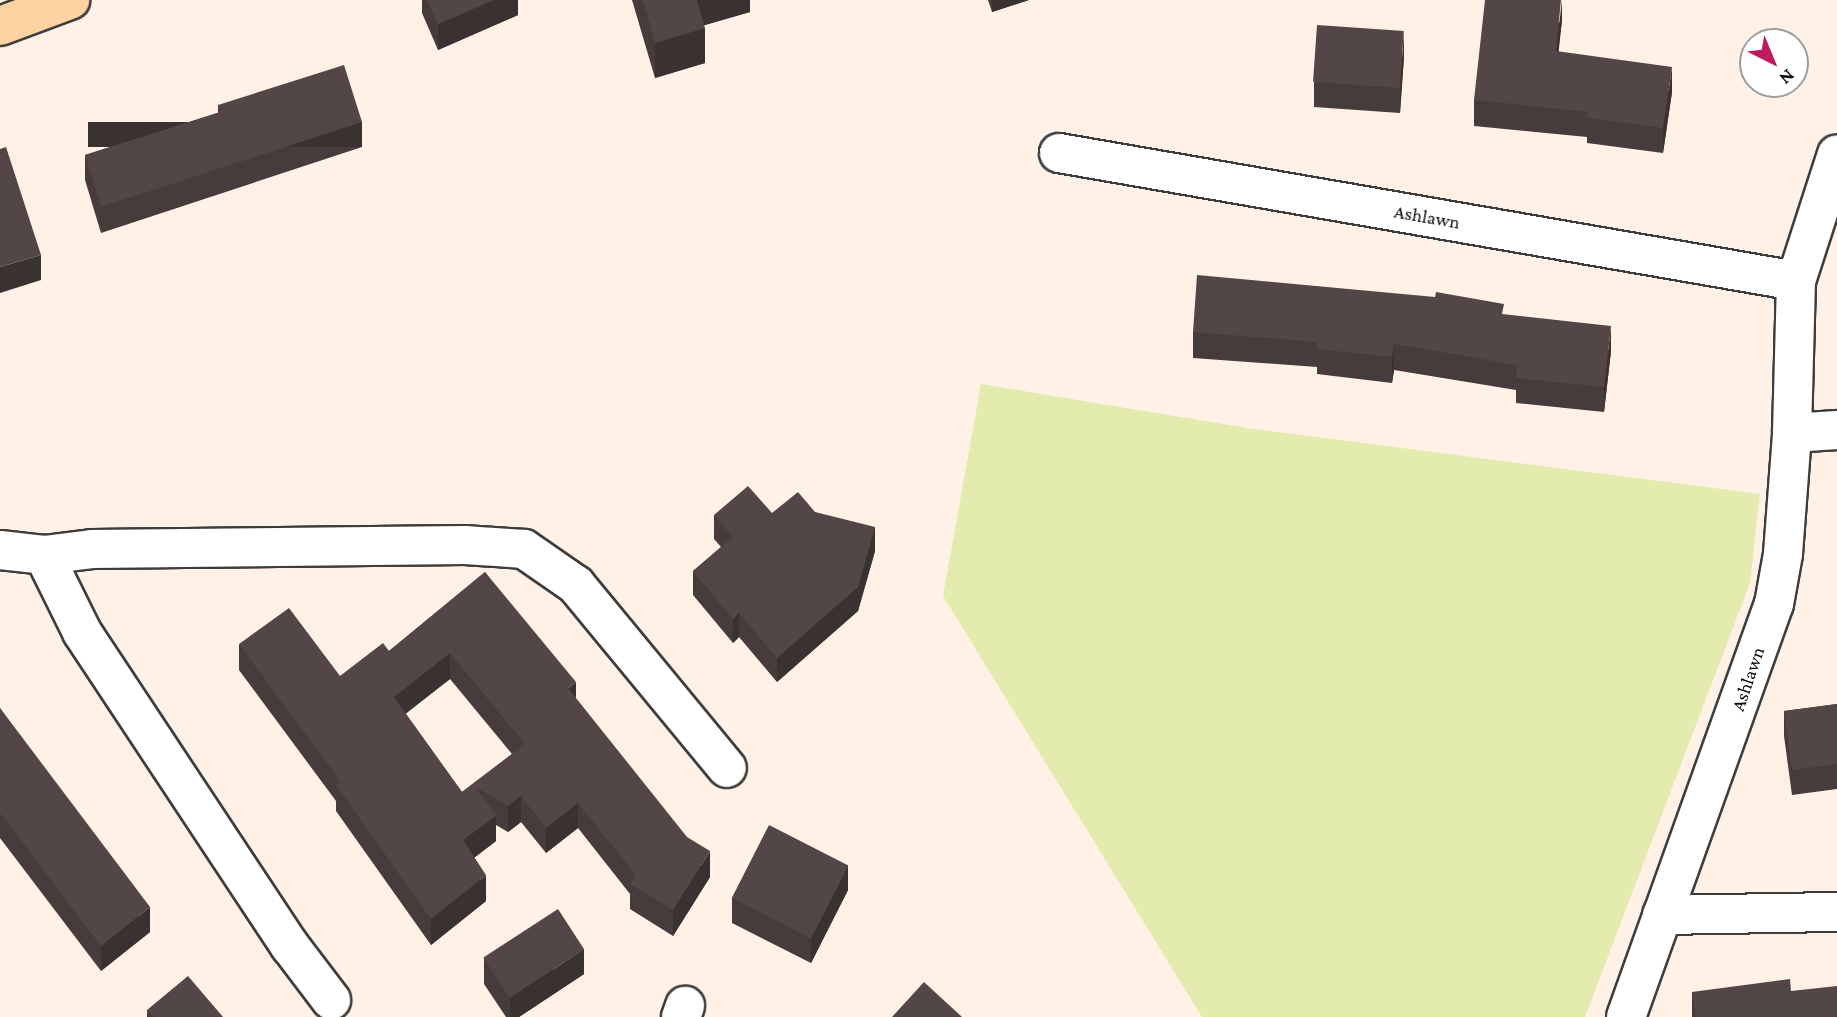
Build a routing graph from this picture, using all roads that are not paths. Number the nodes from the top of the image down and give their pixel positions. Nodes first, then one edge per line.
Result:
1 (71, 0) edge
2 (0, 26) edge
3 (1059, 153) dead end
4 (1837, 155) edge
5 (1796, 281) junction
6 (1837, 430) edge
7 (1792, 433) junction
8 (0, 550) edge
9 (44, 555) junction
10 (727, 768) dead end
11 (1837, 912) edge
12 (1662, 915) junction
13 (331, 1000) dead end
14 (1626, 1017) edge

1 - 2 main road
3 - 5 street, Ashlawn
4 - 5 street, Ashlawn
5 - 7 street, Ashlawn
6 - 7 street
7 - 12 street, Ashlawn
8 - 9 street
9 - 10 street
9 - 13 street
11 - 12 street
12 - 14 street, Ashlawn

